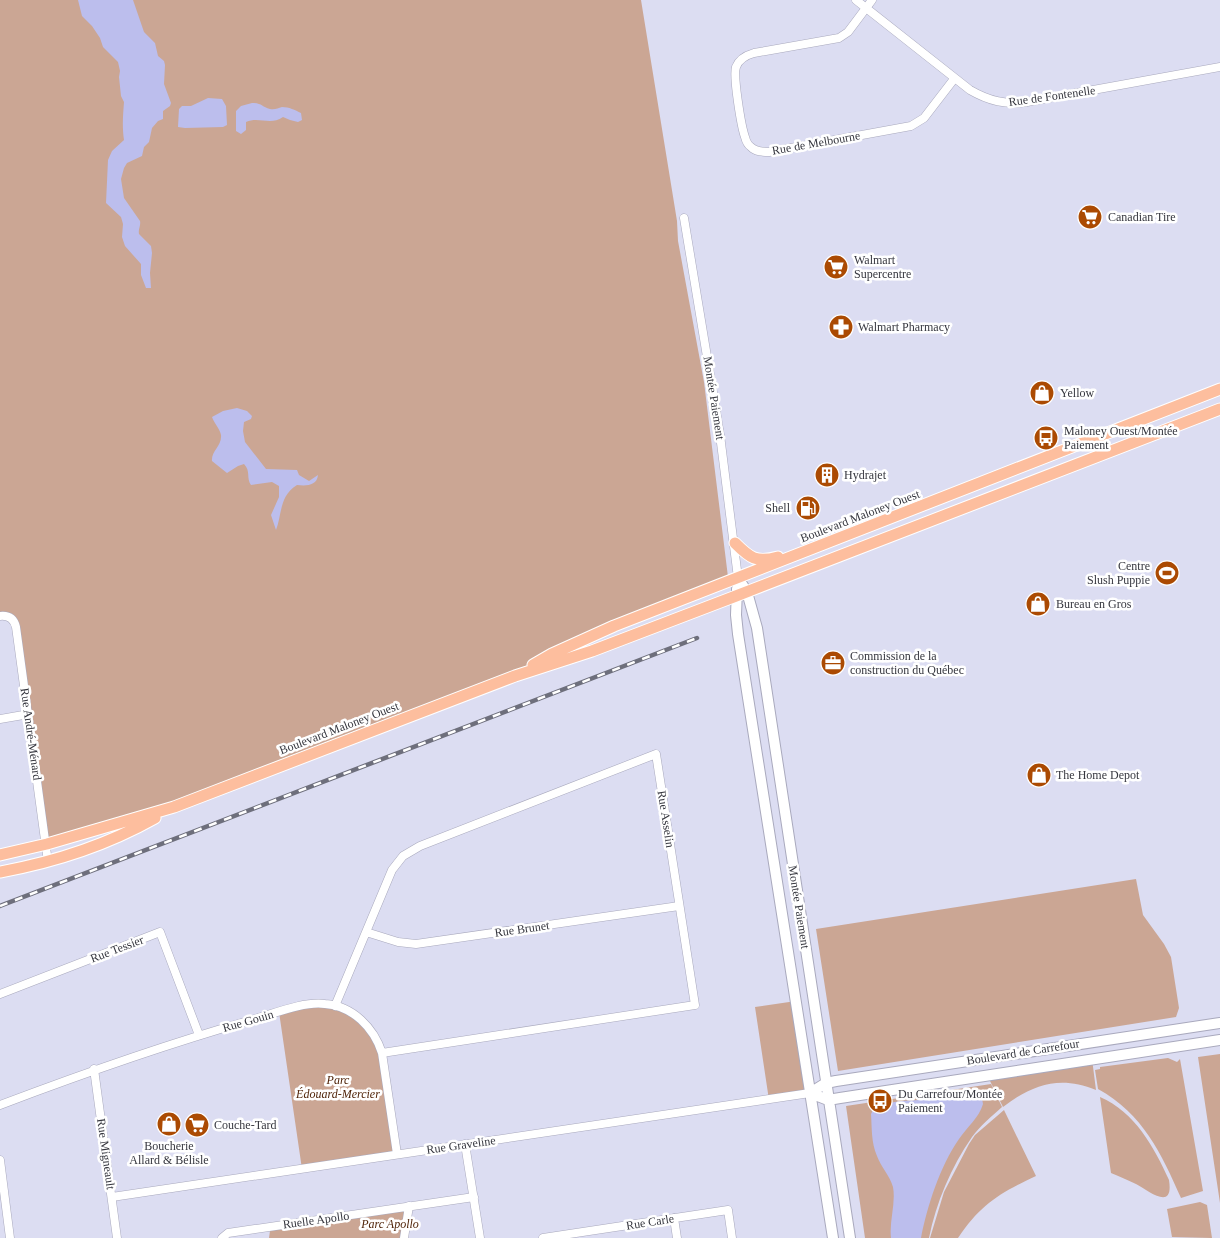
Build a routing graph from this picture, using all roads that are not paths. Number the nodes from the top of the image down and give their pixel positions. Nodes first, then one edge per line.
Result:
1 (856, 0) edge
2 (872, 0) edge
3 (866, 7) junction
4 (1220, 68) edge
5 (954, 79) junction
6 (684, 218) dead end
7 (1220, 389) edge
8 (1220, 409) edge
9 (734, 543) junction
10 (811, 550) junction
11 (738, 578) junction
12 (747, 592) junction
13 (736, 596) junction
14 (0, 616) edge
15 (515, 676) junction
16 (29, 714) junction
17 (0, 719) edge
18 (174, 807) junction
19 (47, 844) junction
20 (0, 855) edge
21 (48, 862) junction
22 (0, 872) edge
23 (679, 906) junction
24 (366, 932) junction
25 (0, 994) edge
26 (335, 1006) junction
27 (1220, 1023) edge
28 (199, 1035) junction
29 (1220, 1040) edge
30 (382, 1053) junction
31 (94, 1069) junction
32 (826, 1083) junction
33 (810, 1093) junction
34 (828, 1100) junction
35 (0, 1105) edge
36 (465, 1144) junction
37 (397, 1154) junction
38 (0, 1160) edge
39 (112, 1197) junction
40 (474, 1197) junction
41 (409, 1206) junction
42 (674, 1218) junction
43 (223, 1237) edge
44 (10, 1238) edge
45 (117, 1238) edge
46 (232, 1238) edge
47 (404, 1238) edge
48 (480, 1238) edge
49 (543, 1238) edge
50 (677, 1238) edge
51 (732, 1238) edge
52 (833, 1238) edge
53 (850, 1238) edge

1 - 3 street, Rue de Fontenelle
2 - 3 street, Rue de Melbourne
3 - 5 street, Rue de Fontenelle
3 - 5 street, Rue de Melbourne
4 - 5 street, Rue de Fontenelle
6 - 9 street, Montée Paiement
7 - 10 main road, Boulevard Maloney Ouest
8 - 12 main road, Boulevard Maloney Ouest
9 - 10 main road
9 - 11 street, Montée Paiement
10 - 11 main road, Boulevard Maloney Ouest
11 - 12 main road, Montée Paiement
11 - 13 main road, Montée Paiement
11 - 15 main road, Boulevard Maloney Ouest
12 - 13 main road, Boulevard Maloney Ouest
12 - 32 main road, Montée Paiement
13 - 15 main road, Boulevard Maloney Ouest
13 - 33 main road, Montée Paiement
14 - 16 street, Rue André-Ménard
15 - 18 main road, Boulevard Maloney Ouest
16 - 17 street
16 - 19 street, Rue André-Ménard
18 - 19 main road, Boulevard Maloney Ouest
18 - 21 main road, Boulevard Maloney Ouest
19 - 20 main road, Boulevard Maloney Ouest
19 - 21 street, Rue André-Ménard
21 - 22 main road, Boulevard Maloney Ouest
23 - 24 street, Rue Brunet
23 - 24 street, Rue Asselin
23 - 30 street, Rue Asselin
24 - 26 street, Rue Asselin
25 - 28 street, Rue Tessier
26 - 28 street, Rue Gouin
26 - 30 street, Rue Gouin
27 - 32 main road, Boulevard de Carrefour
28 - 31 street, Rue Gouin
29 - 34 main road, Boulevard de Carrefour
30 - 37 street, Rue Gouin
31 - 35 street, Rue Gouin
31 - 39 street, Rue Migneault
32 - 33 main road
32 - 34 main road, Montée Paiement
33 - 34 main road
33 - 36 street, Rue Graveline
33 - 52 main road, Montée Paiement
34 - 53 main road, Montée Paiement
36 - 37 street, Rue Graveline
36 - 40 street
37 - 39 street, Rue Graveline
38 - 44 street
39 - 45 street, Rue Migneault
40 - 41 street, Ruelle Apollo
40 - 48 street
41 - 43 street, Ruelle Apollo
41 - 47 street
42 - 49 street, Rue Carle
42 - 50 street
42 - 51 street, Rue Carle
43 - 46 street, Ruelle Apollo

